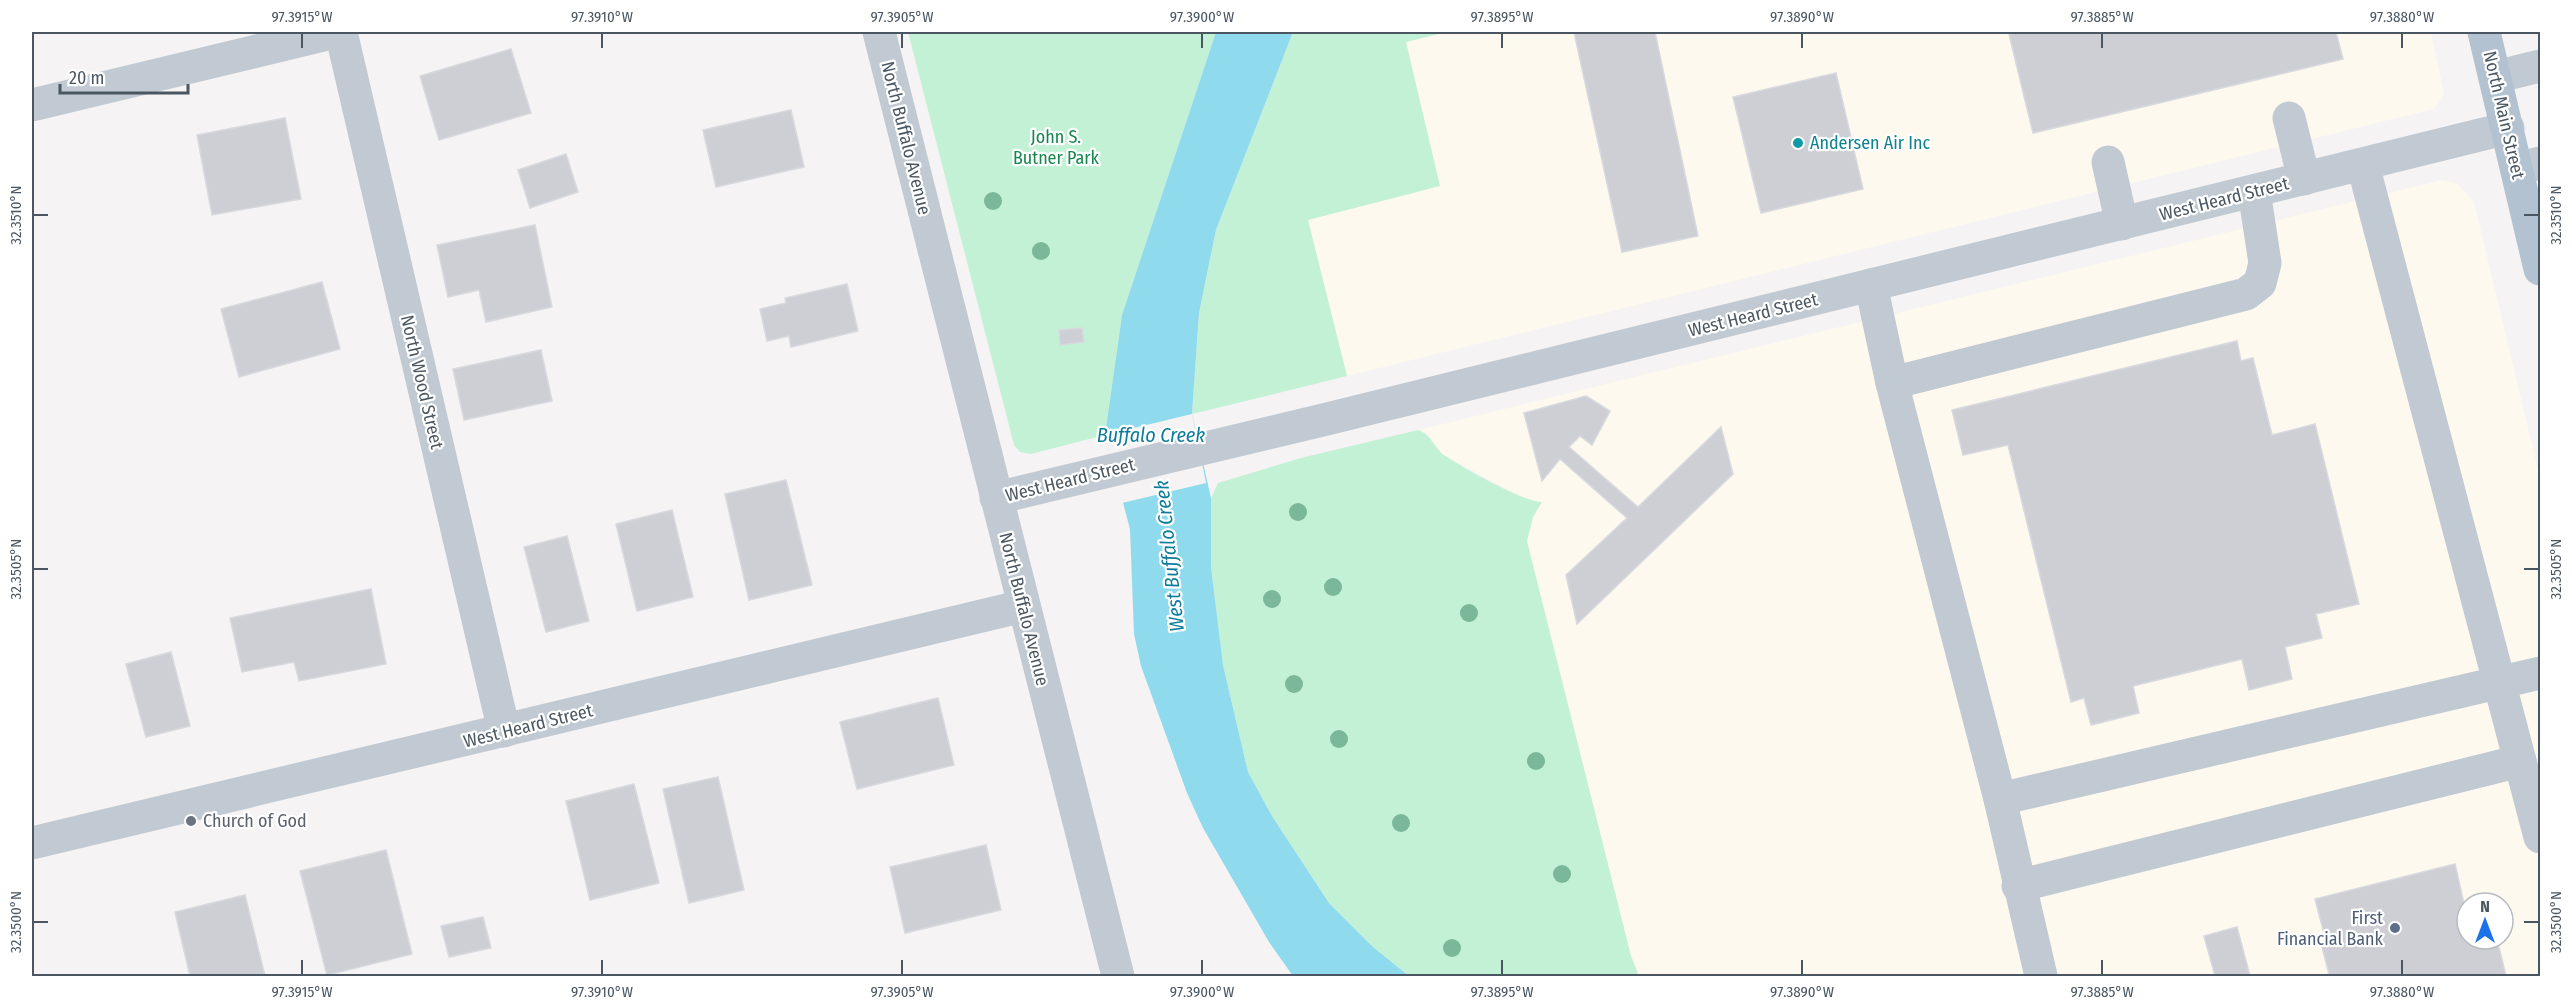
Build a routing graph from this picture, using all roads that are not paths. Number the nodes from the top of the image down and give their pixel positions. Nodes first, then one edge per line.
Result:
1 (336, 32) edge
2 (341, 32) edge
3 (879, 32) edge
4 (2484, 32) edge
5 (2541, 66) edge
6 (2495, 77) junction
7 (32, 105) edge
8 (2289, 118) dead end
9 (2508, 128) junction
10 (2108, 162) dead end
11 (2363, 165) junction
12 (2529, 166) edge
13 (2304, 179) junction
14 (2254, 191) junction
15 (2122, 224) junction
16 (2541, 269) edge
17 (1871, 285) junction
18 (1892, 383) junction
19 (996, 498) junction
20 (1023, 606) junction
21 (2541, 673) edge
22 (2500, 683) junction
23 (504, 732) junction
24 (2520, 761) junction
25 (2000, 799) junction
26 (2541, 837) edge
27 (32, 843) edge
28 (2018, 886) junction
29 (1118, 976) edge
30 (2041, 976) edge

1 - 7 street
2 - 23 street, North Wood Street
3 - 19 street, North Buffalo Avenue
4 - 6 main road, North Main Street
5 - 6 street
6 - 9 main road, North Main Street
8 - 13 street
9 - 11 street, West Heard Street
9 - 12 main road, North Main Street
10 - 15 street
11 - 13 street, West Heard Street
11 - 22 street
12 - 16 main road, North Main Street
13 - 14 street, West Heard Street
14 - 15 street, West Heard Street
14 - 18 street
15 - 17 street, West Heard Street
17 - 18 street
17 - 19 street, West Heard Street
18 - 25 street
19 - 20 street, North Buffalo Avenue
20 - 23 street, West Heard Street
20 - 29 street, North Buffalo Avenue
21 - 22 street
22 - 24 street
22 - 25 street
23 - 27 street, West Heard Street
24 - 26 street
24 - 28 street
25 - 28 street
28 - 30 street

